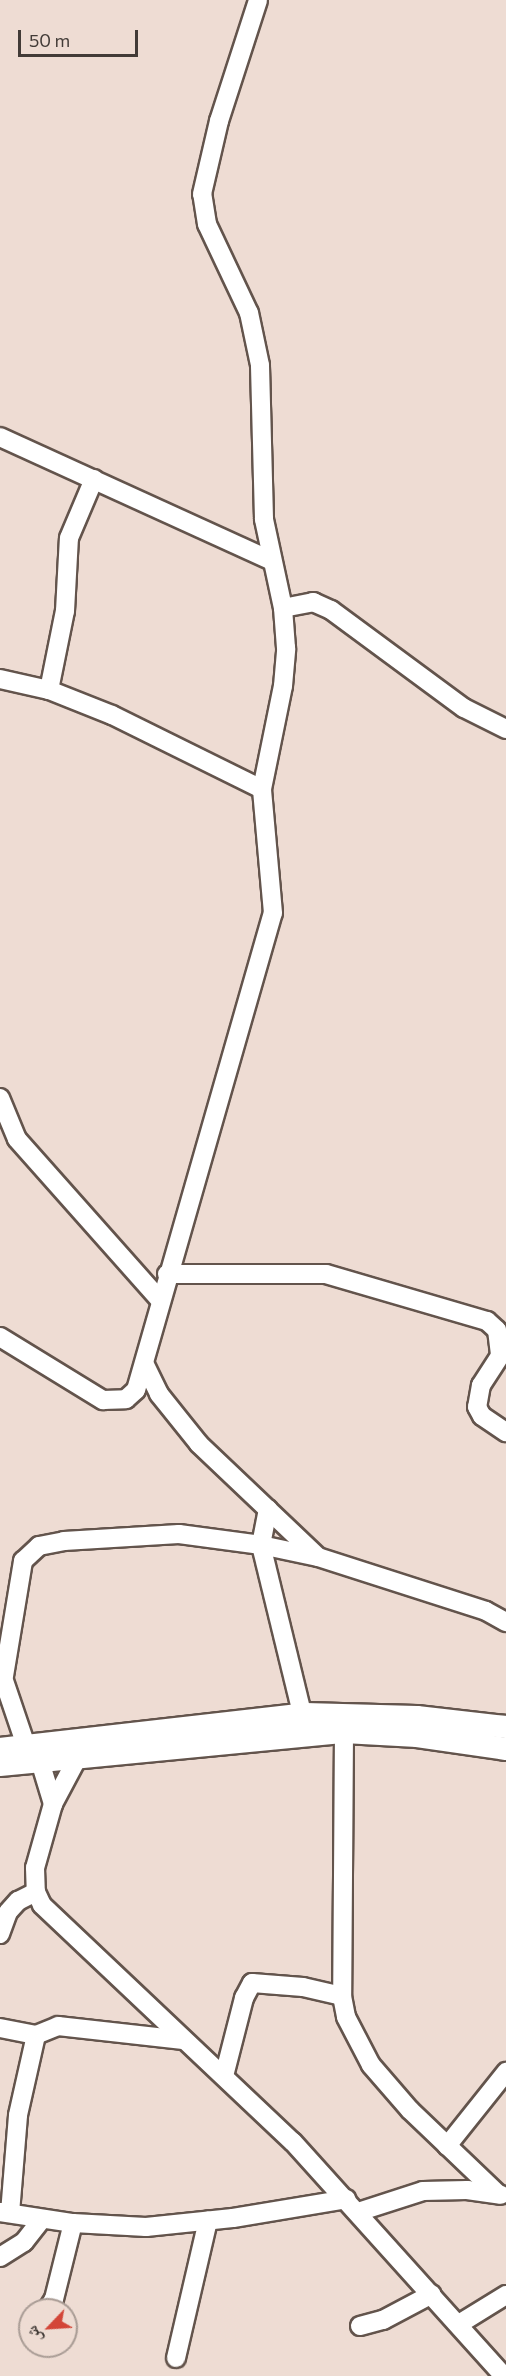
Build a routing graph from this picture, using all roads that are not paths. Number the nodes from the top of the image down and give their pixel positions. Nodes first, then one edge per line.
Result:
1 (258, 0) edge
2 (0, 437) edge
3 (94, 479) junction
4 (270, 560) junction
5 (283, 608) junction
6 (0, 679) edge
7 (49, 690) junction
8 (506, 729) edge
9 (262, 789) junction
10 (0, 1098) edge
11 (167, 1274) junction
12 (160, 1300) junction
13 (0, 1337) edge
14 (145, 1365) junction
15 (506, 1432) edge
16 (268, 1509) junction
17 (261, 1545) junction
18 (318, 1557) junction
19 (506, 1622) edge
20 (2, 1673) edge
21 (305, 1724) junction
22 (506, 1726) edge
23 (344, 1732) junction
24 (78, 1748) junction
25 (0, 1749) edge
26 (506, 1749) edge
27 (33, 1750) junction
28 (0, 1766) edge
29 (53, 1804) junction
30 (36, 1892) junction
31 (0, 1934) edge
32 (342, 1996) junction
33 (0, 2028) edge
34 (36, 2035) junction
35 (183, 2040) junction
36 (506, 2072) edge
37 (224, 2076) junction
38 (447, 2146) junction
39 (502, 2195) edge
40 (352, 2205) junction
41 (5, 2212) edge
42 (42, 2219) junction
43 (208, 2221) junction
44 (73, 2223) junction
45 (0, 2257) edge
46 (432, 2294) junction
47 (506, 2295) edge
48 (54, 2298) edge
49 (459, 2324) junction
50 (360, 2326) dead end
51 (176, 2358) dead end
52 (499, 2373) edge

1 - 4 street
2 - 3 street
3 - 4 street
3 - 7 street
4 - 5 street
5 - 8 street
5 - 9 street
6 - 7 street
7 - 9 street
9 - 11 street
10 - 12 street
11 - 12 street
11 - 15 street
12 - 14 street
13 - 14 street
14 - 16 street
16 - 17 street
16 - 18 street
17 - 18 street
17 - 20 street
17 - 21 street
18 - 19 street
20 - 27 street
21 - 22 main road
21 - 23 main road
21 - 24 main road
23 - 26 main road
23 - 32 street
24 - 27 main road
24 - 29 street
25 - 27 main road
27 - 28 main road
27 - 29 street
29 - 30 street
30 - 31 street
30 - 35 street
32 - 37 street
32 - 38 street
33 - 34 street
34 - 35 street
34 - 41 street
35 - 37 street
36 - 38 street
37 - 40 street
38 - 39 street
39 - 40 street
40 - 43 street
40 - 46 street
41 - 42 street
42 - 44 street
42 - 45 street
43 - 44 street
43 - 51 street
44 - 48 street
46 - 49 street
46 - 50 street
47 - 49 street
49 - 52 street

